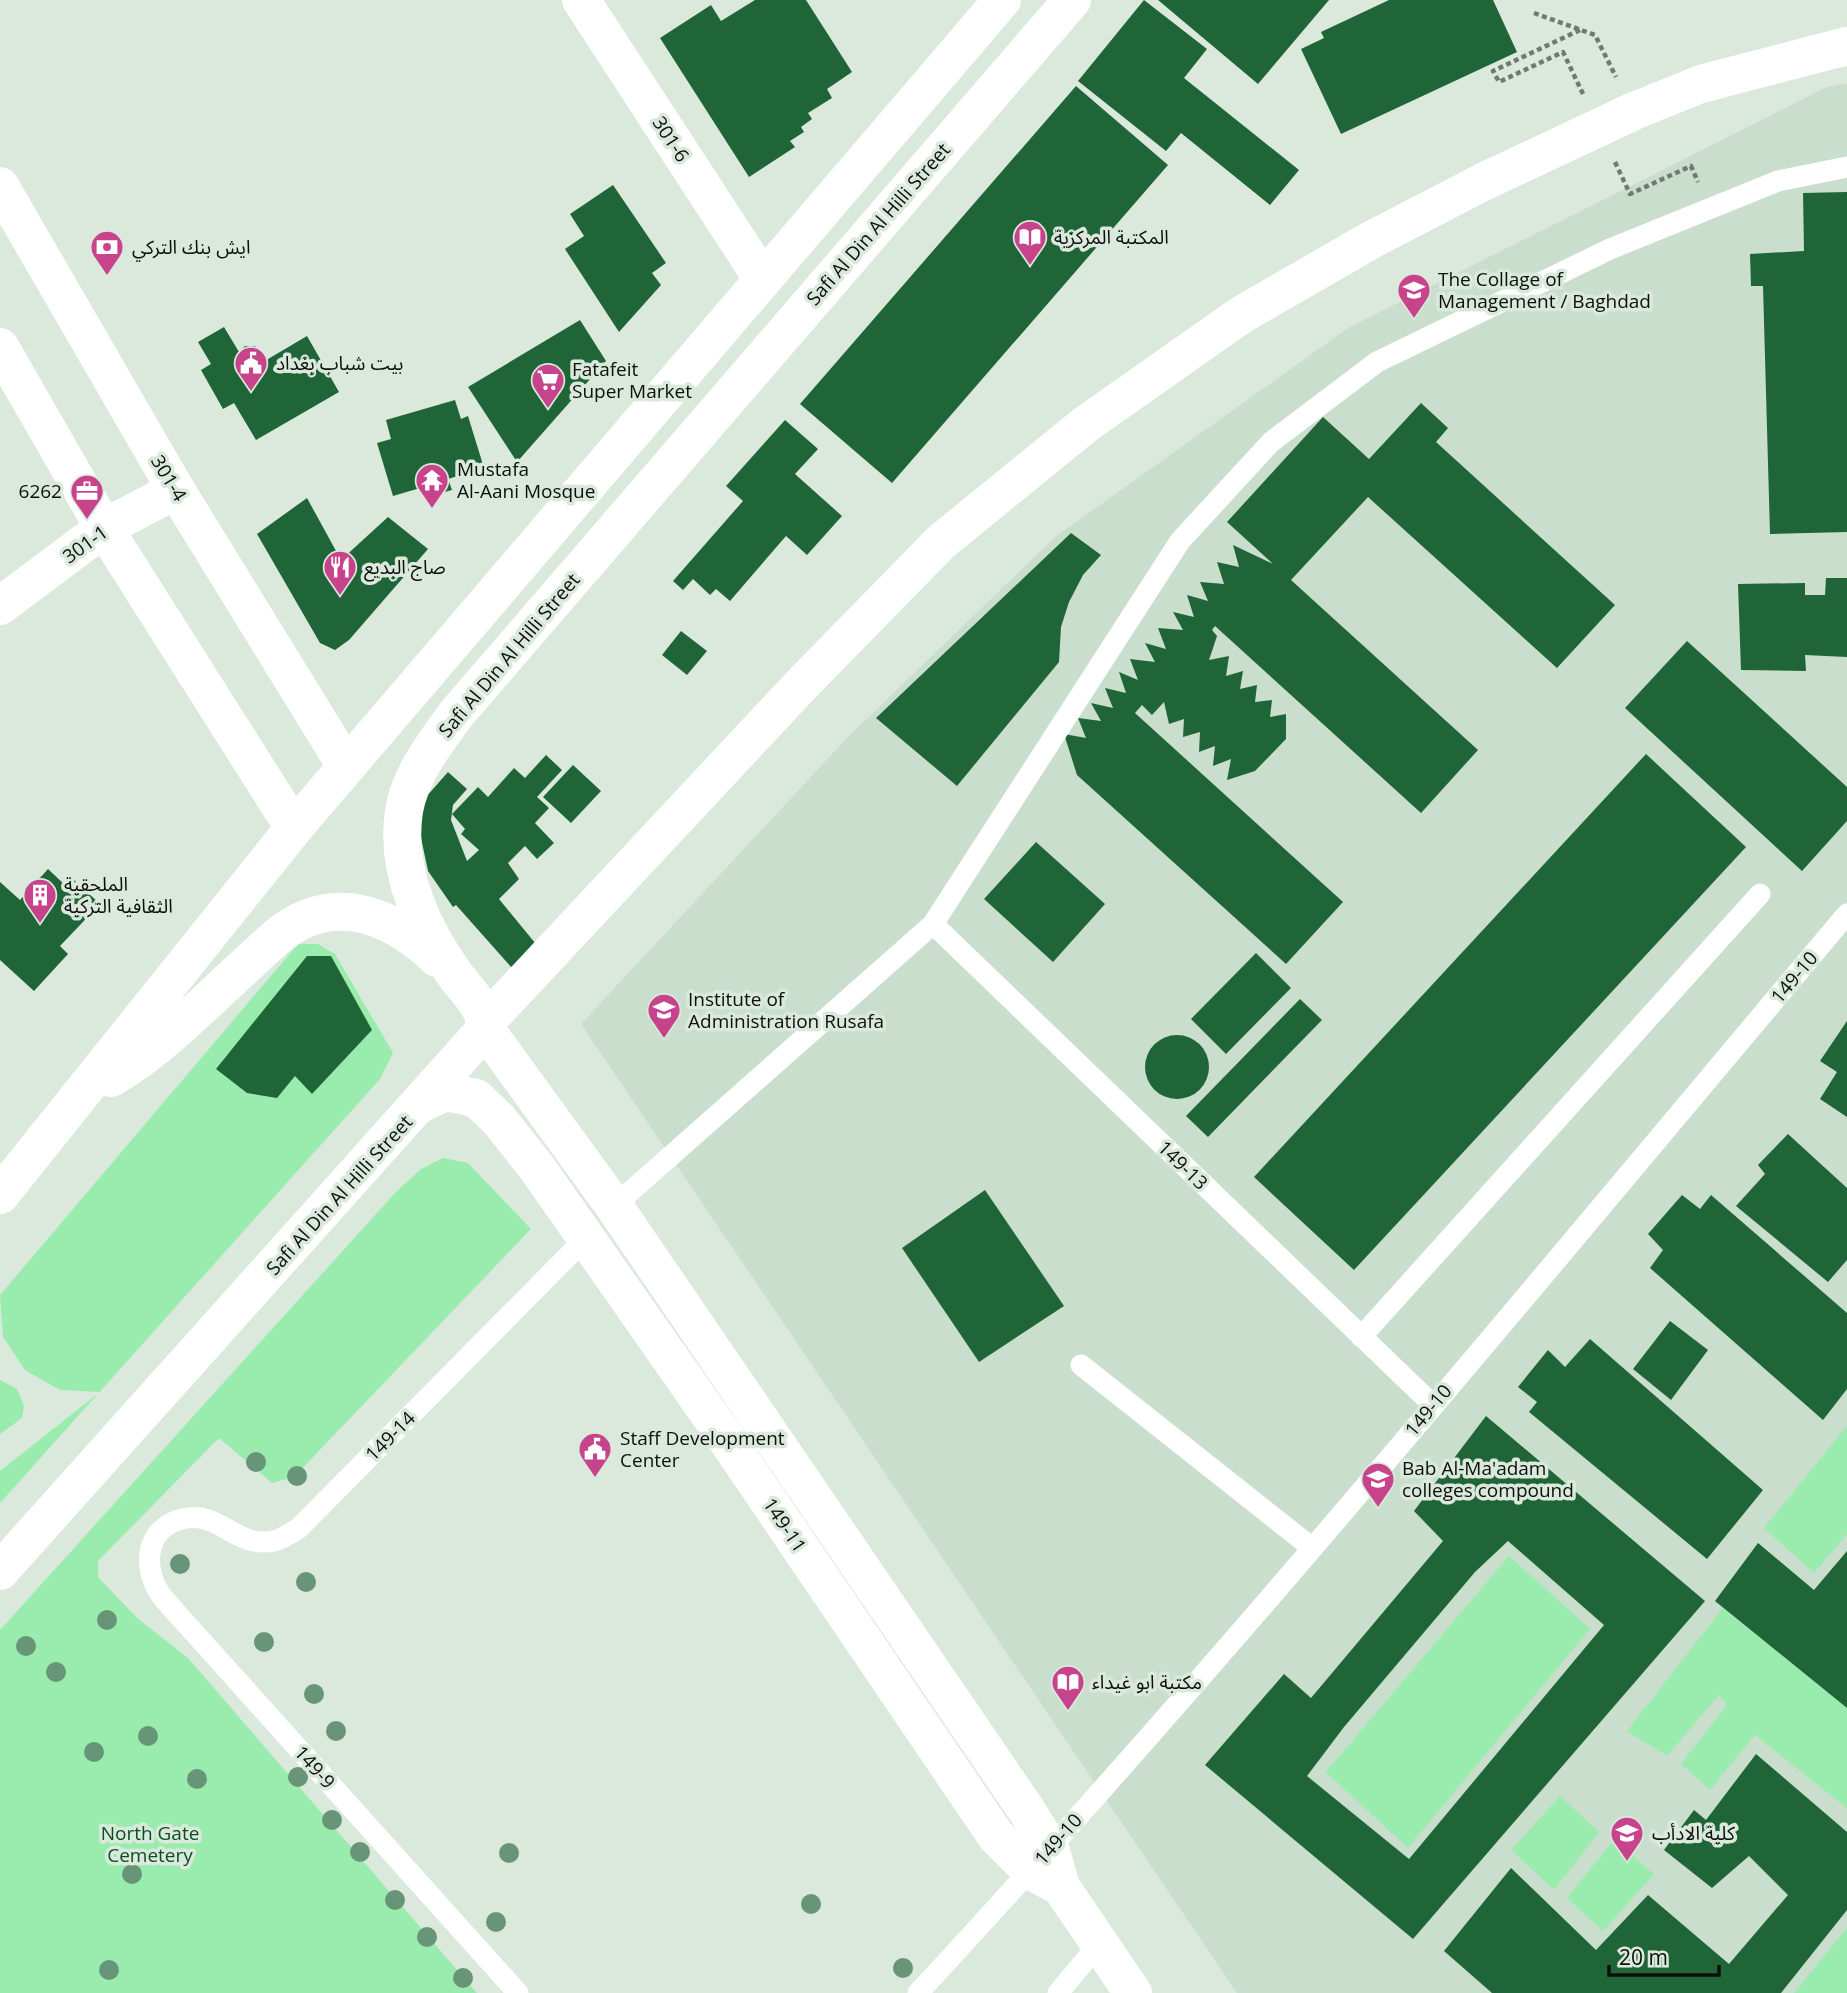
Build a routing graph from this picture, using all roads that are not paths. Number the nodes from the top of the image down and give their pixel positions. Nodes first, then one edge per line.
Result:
1 (581, 0) edge
2 (1002, 0) edge
3 (1072, 0) edge
4 (1847, 46) edge
5 (1847, 167) edge
6 (0, 186) edge
7 (762, 278) junction
8 (0, 347) edge
9 (176, 490) junction
10 (104, 528) junction
11 (0, 606) edge
12 (346, 766) junction
13 (293, 828) junction
14 (1760, 894) dead end
15 (1847, 914) edge
16 (933, 924) junction
17 (456, 977) junction
18 (484, 1025) junction
19 (86, 1091) junction
20 (422, 1103) junction
21 (0, 1195) edge
22 (614, 1206) junction
23 (585, 1239) junction
24 (1361, 1337) junction
25 (1081, 1365) dead end
26 (1433, 1405) junction
27 (163, 1530) joint
28 (1311, 1547) junction
29 (0, 1571) edge
30 (1047, 1869) junction
31 (1099, 1944) junction
32 (519, 1993) edge
33 (918, 1993) edge
34 (1058, 1993) edge
35 (1133, 1993) edge

1 - 7 street, 301-6
2 - 7 street
3 - 17 street, Safi Al Din Al Hilli Street
4 - 18 street
5 - 16 lane
6 - 9 street, 301-4
7 - 12 street
8 - 10 street
9 - 10 street, 301-1
9 - 12 street, 301-4
10 - 11 street, 301-1
10 - 13 street
12 - 13 street
13 - 19 street
14 - 24 lane
15 - 26 lane, 149-10
16 - 22 lane
16 - 24 lane, 149-13
17 - 18 street, Safi Al Din Al Hilli Street
17 - 19 street
18 - 20 street, Safi Al Din Al Hilli Street
18 - 22 street, 149-11
19 - 21 street
20 - 23 street, 149-11
20 - 29 street, Safi Al Din Al Hilli Street
22 - 30 street, 149-11
23 - 27 lane, 149-14
23 - 30 street, 149-11
24 - 26 lane, 149-13
25 - 28 lane
26 - 28 lane, 149-10
27 - 32 lane, 149-9
28 - 30 lane, 149-10
30 - 31 street, 149-11
30 - 33 lane, 149-10
31 - 34 lane
31 - 35 street, 149-11

